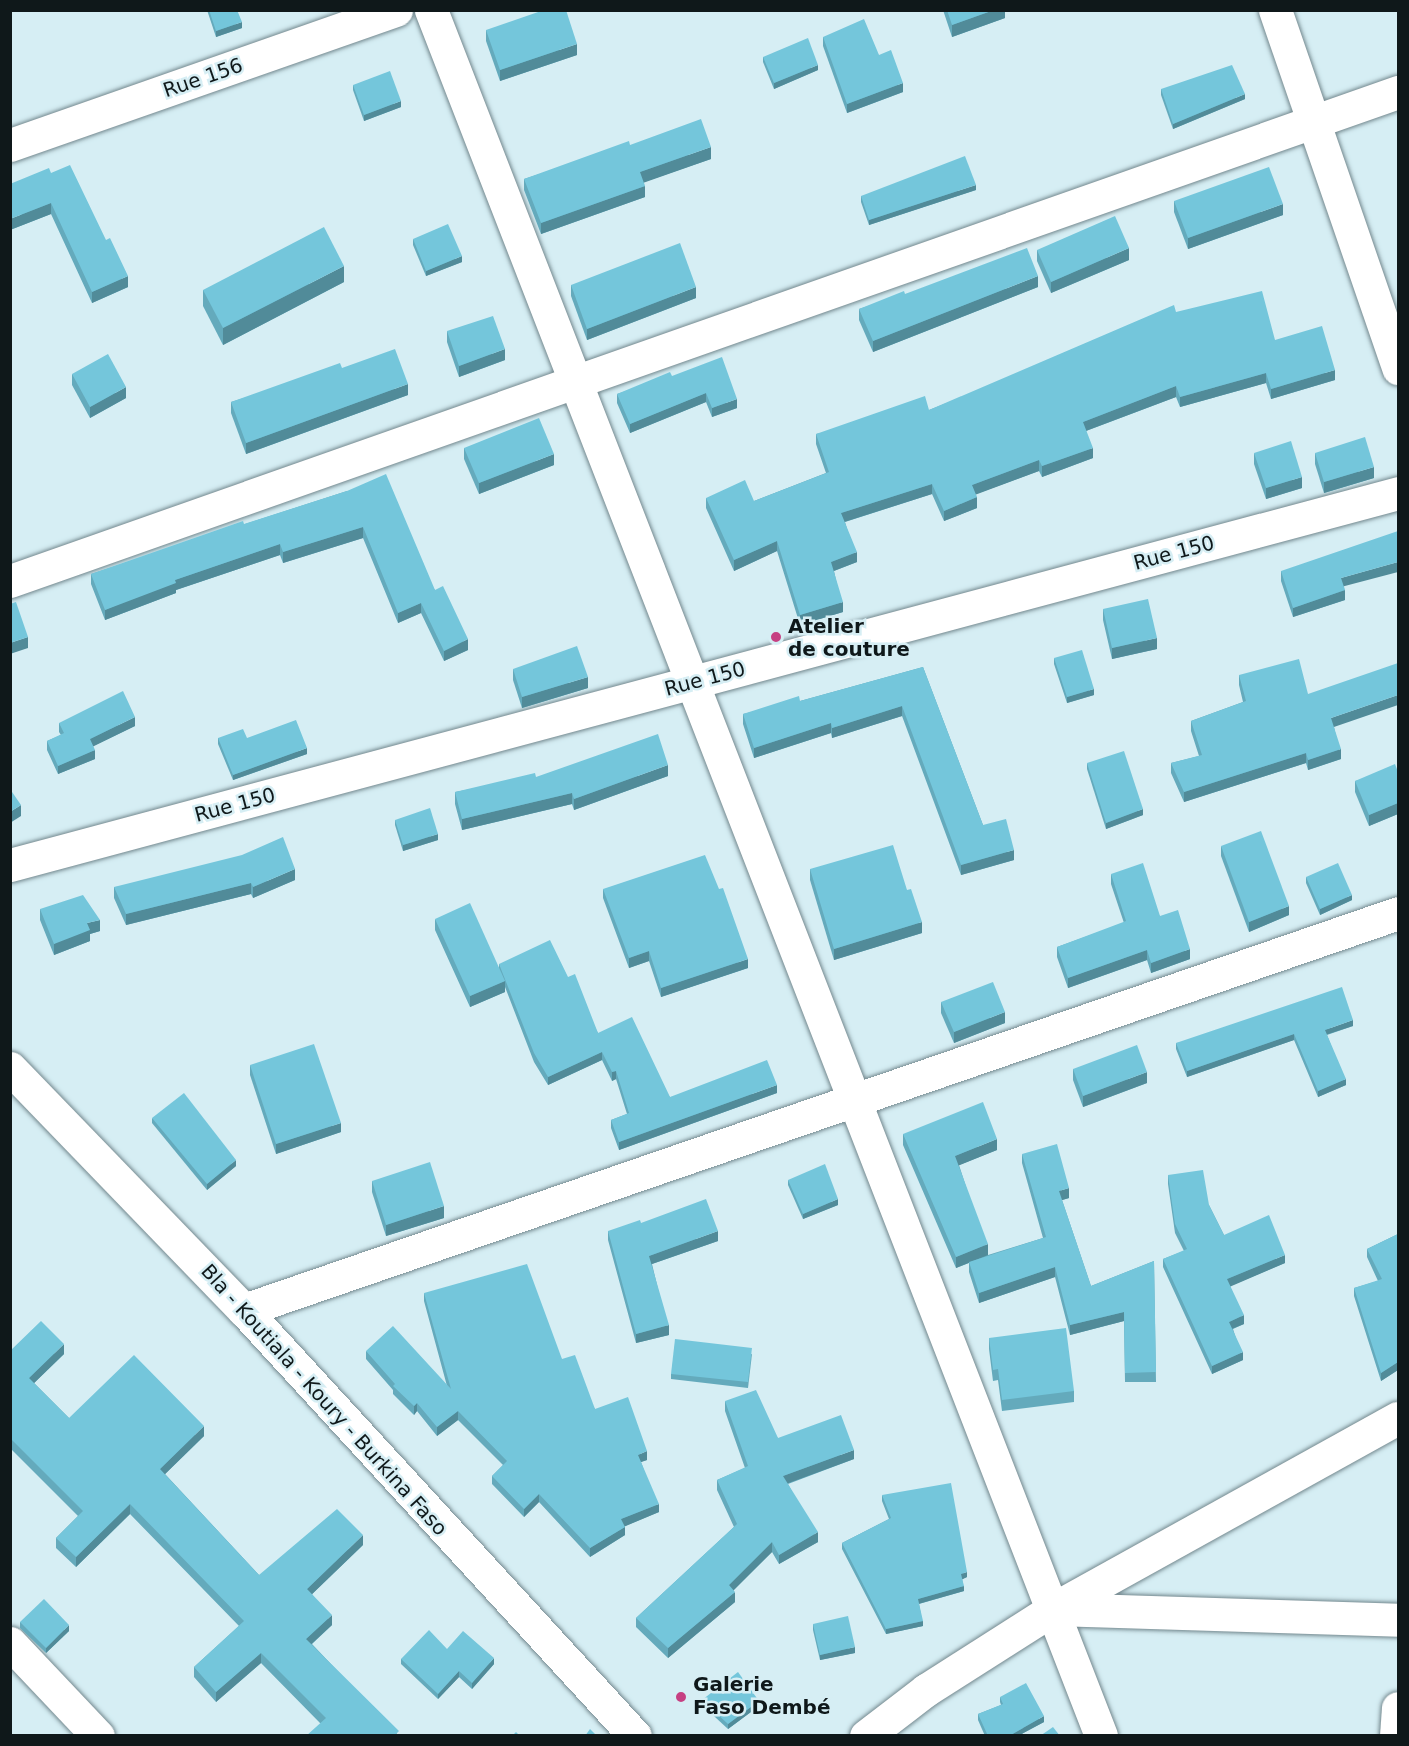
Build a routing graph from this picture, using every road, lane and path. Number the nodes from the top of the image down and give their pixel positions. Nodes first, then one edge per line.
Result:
1 (396, 10) edge
2 (431, 10) edge
3 (1275, 10) edge
4 (1398, 92) edge
5 (1314, 121) junction
6 (10, 144) edge
7 (1398, 368) edge
8 (575, 382) junction
9 (1398, 493) edge
10 (10, 581) edge
11 (692, 682) junction
12 (10, 865) edge
13 (1398, 913) edge
14 (10, 1068) edge
15 (855, 1100) junction
16 (244, 1310) junction
17 (1398, 1418) edge
18 (1053, 1609) junction
19 (1398, 1620) edge
20 (10, 1643) edge
21 (1398, 1708) edge
22 (98, 1736) edge
23 (635, 1736) edge
24 (867, 1736) edge
25 (1101, 1736) edge
26 (1396, 1736) edge

1 - 6 street, Rue 156
2 - 8 street
3 - 5 street
4 - 5 street
5 - 7 street
5 - 8 street
8 - 10 street
8 - 11 street
9 - 11 street, Rue 150
11 - 12 street, Rue 150
11 - 15 street
13 - 15 street
14 - 16 street, Bla - Koutiala - Koury - Burkina Faso
15 - 16 street
15 - 18 street
16 - 23 street, Bla - Koutiala - Koury - Burkina Faso
17 - 18 street
18 - 19 street
18 - 24 street
18 - 25 street
20 - 22 street
21 - 26 street

